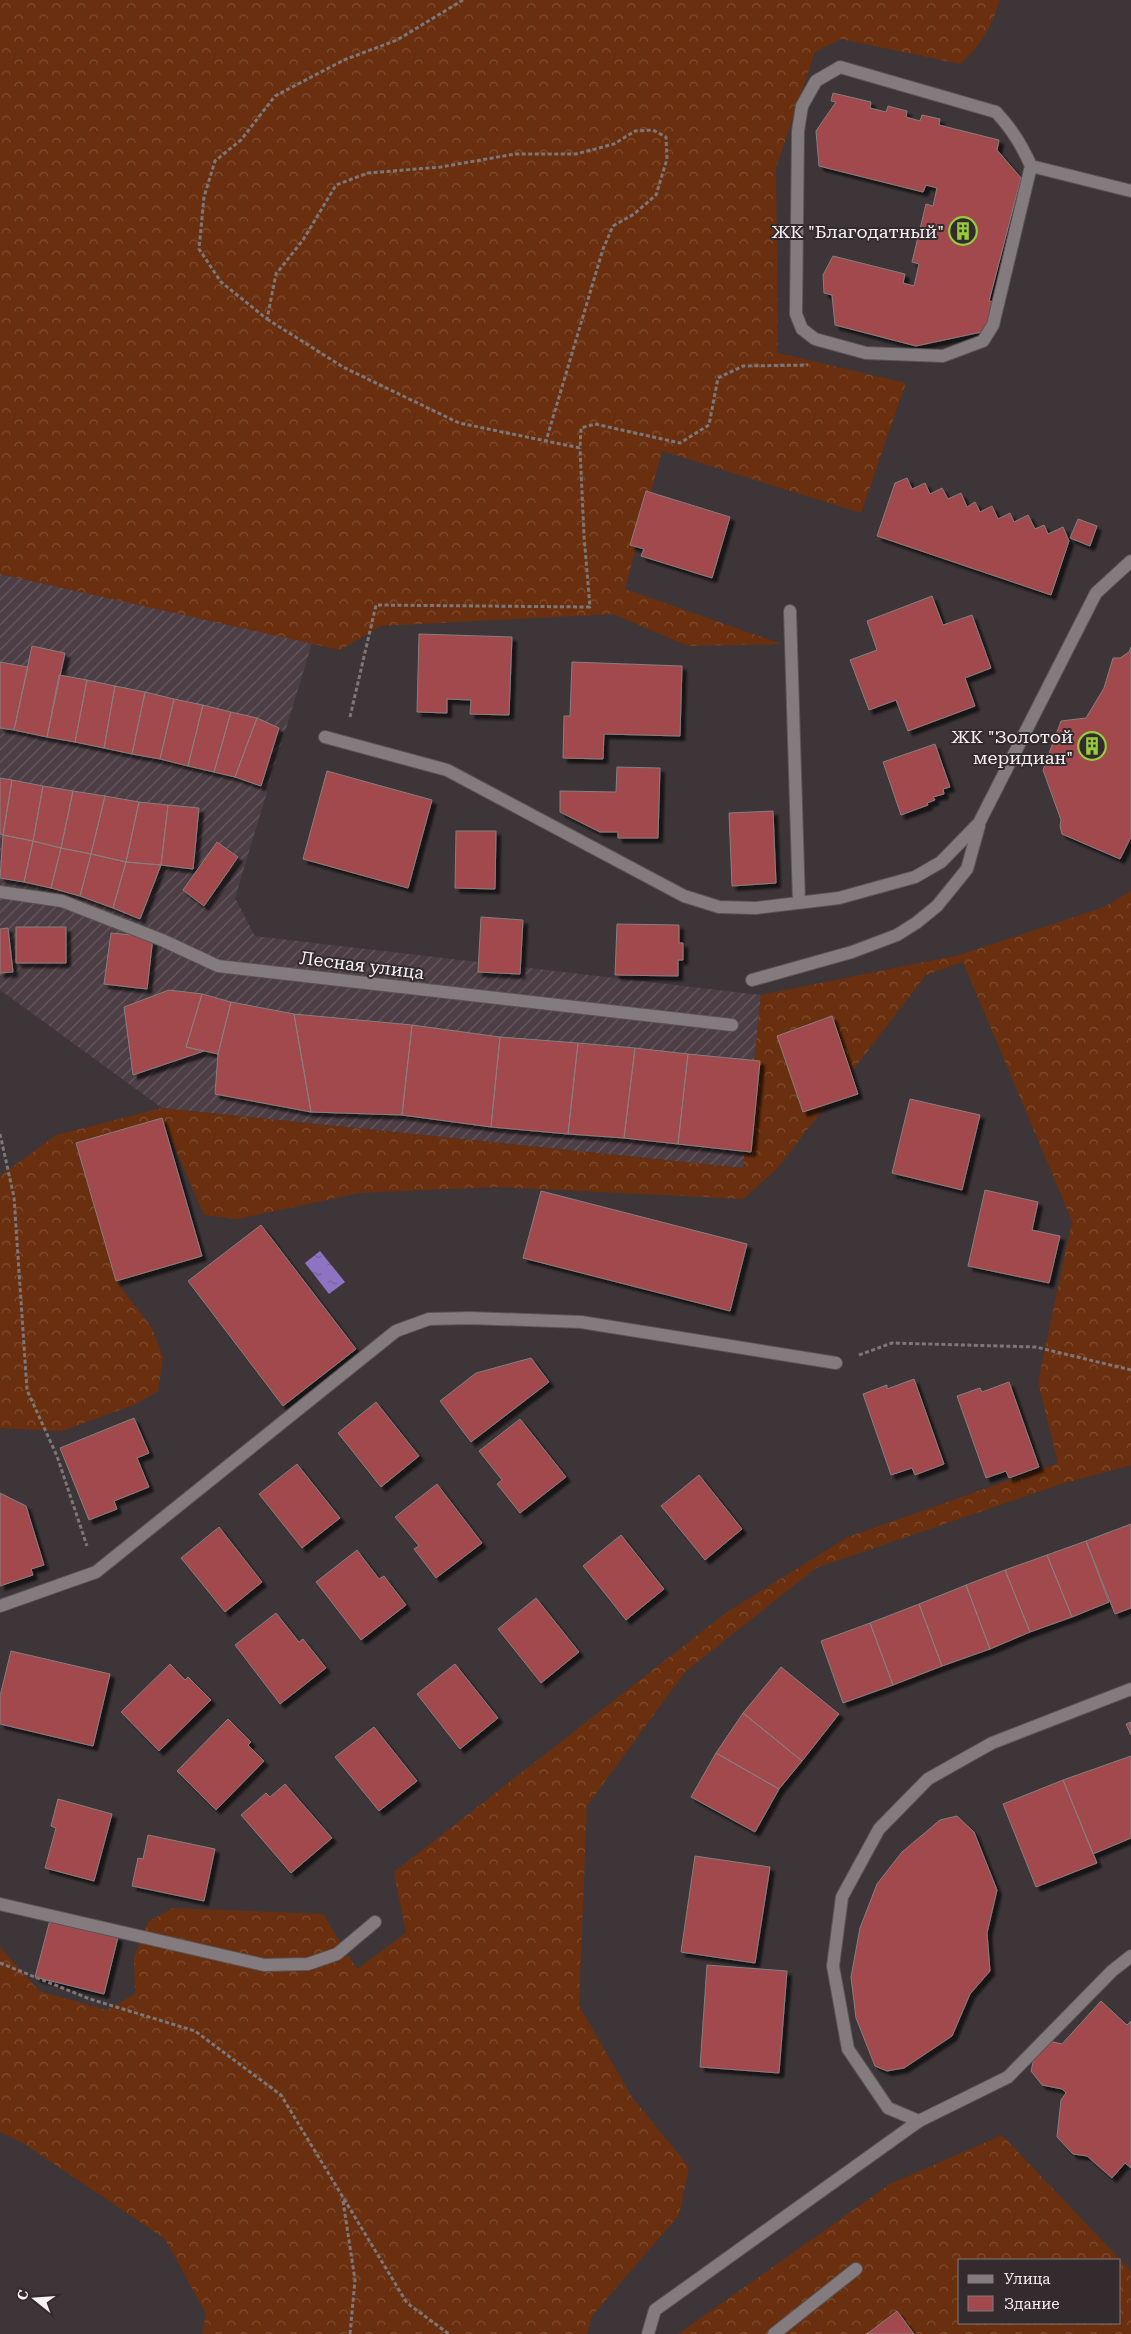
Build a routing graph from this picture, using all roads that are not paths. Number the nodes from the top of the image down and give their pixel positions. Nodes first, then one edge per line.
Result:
1 (1031, 166) junction
2 (1131, 191) edge
3 (1131, 561) edge
4 (790, 611) dead end
5 (325, 737) dead end
6 (979, 823) junction
7 (0, 892) edge
8 (799, 902) junction
9 (752, 980) dead end
10 (732, 1025) dead end
11 (836, 1363) road end
12 (0, 1606) edge
13 (1131, 1689) edge
14 (0, 1904) edge
15 (374, 1922) dead end
16 (1131, 1956) edge
17 (919, 2121) junction
18 (856, 2270) dead end
19 (648, 2334) edge
20 (774, 2334) edge

1 - 1 street
1 - 2 street
3 - 6 street
4 - 8 street
5 - 8 street
6 - 8 street
6 - 9 street
7 - 10 street, Лесная улица
11 - 12 street
13 - 17 street
14 - 15 street
16 - 17 street
17 - 19 street
18 - 20 street

